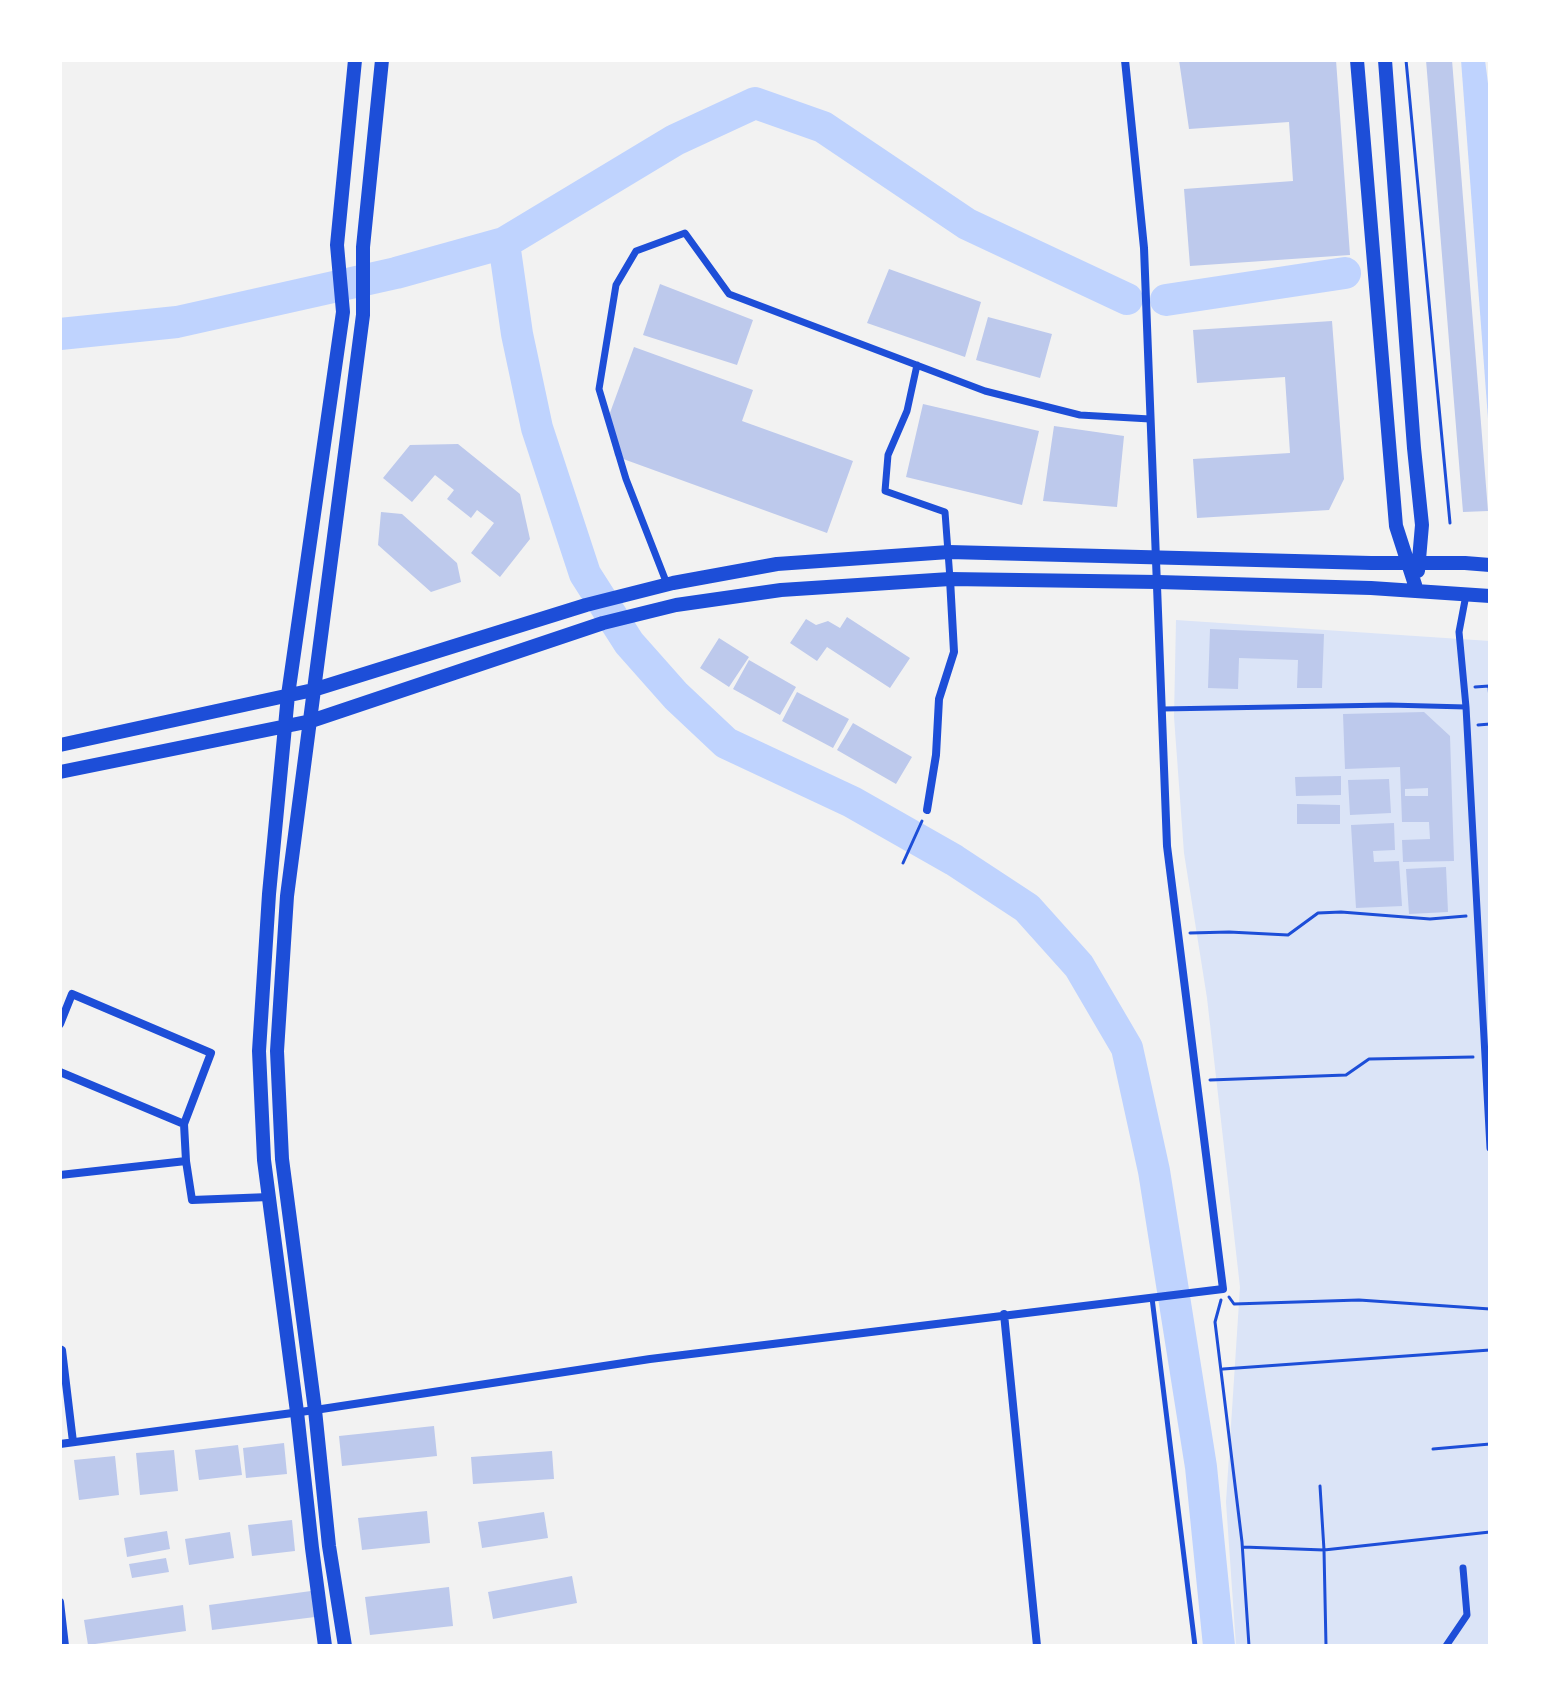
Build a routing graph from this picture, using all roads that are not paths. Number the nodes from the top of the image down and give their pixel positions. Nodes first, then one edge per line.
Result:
1 (355, 60) edge
2 (382, 60) edge
3 (1125, 60) edge
4 (1357, 60) edge
5 (1385, 60) edge
6 (917, 365) junction
7 (1150, 419) junction
8 (949, 552) junction
9 (1155, 557) junction
10 (1413, 563) junction
11 (1490, 565) edge
12 (950, 579) junction
13 (1158, 582) junction
14 (667, 584) junction
15 (1417, 591) junction
16 (1466, 593) junction
17 (1490, 596) edge
18 (313, 690) junction
19 (288, 695) junction
20 (1466, 707) junction
21 (1162, 709) junction
22 (311, 721) junction
23 (286, 726) junction
24 (60, 745) edge
25 (60, 772) edge
26 (927, 810) road end
27 (60, 1024) edge
28 (60, 1072) edge
29 (184, 1124) junction
30 (1490, 1148) edge
31 (186, 1161) junction
32 (60, 1175) edge
33 (269, 1197) junction
34 (1152, 1298) junction
35 (1004, 1314) junction
36 (60, 1349) edge
37 (315, 1410) junction
38 (297, 1412) junction
39 (73, 1442) junction
40 (60, 1444) edge
41 (1463, 1568) dead end
42 (60, 1602) edge
43 (65, 1646) edge
44 (325, 1646) edge
45 (345, 1646) edge
46 (1037, 1646) edge
47 (1195, 1646) edge
48 (1446, 1646) edge

1 - 19 main road
2 - 18 main road
3 - 7 street
4 - 10 main road
5 - 10 main road
6 - 7 street
6 - 8 street
6 - 14 street
7 - 9 street
8 - 9 main road
8 - 12 street
8 - 14 main road
9 - 10 main road
9 - 13 street
10 - 11 main road
10 - 15 main road
12 - 13 main road
12 - 22 main road
12 - 26 street
13 - 15 main road
13 - 21 street
14 - 18 main road
15 - 16 main road
16 - 17 main road
16 - 20 street
18 - 19 main road
18 - 22 main road
19 - 23 main road
19 - 24 main road
20 - 21 lane
20 - 30 street
21 - 34 street
22 - 23 main road
22 - 37 main road
23 - 25 main road
23 - 33 main road
27 - 29 street
28 - 29 street
29 - 31 street
31 - 32 street
31 - 33 street
33 - 38 main road
34 - 35 street
34 - 47 lane
35 - 37 street
35 - 46 street
36 - 39 street
37 - 38 street
37 - 45 main road
38 - 39 street
38 - 44 main road
39 - 40 street
41 - 48 street
42 - 43 street

